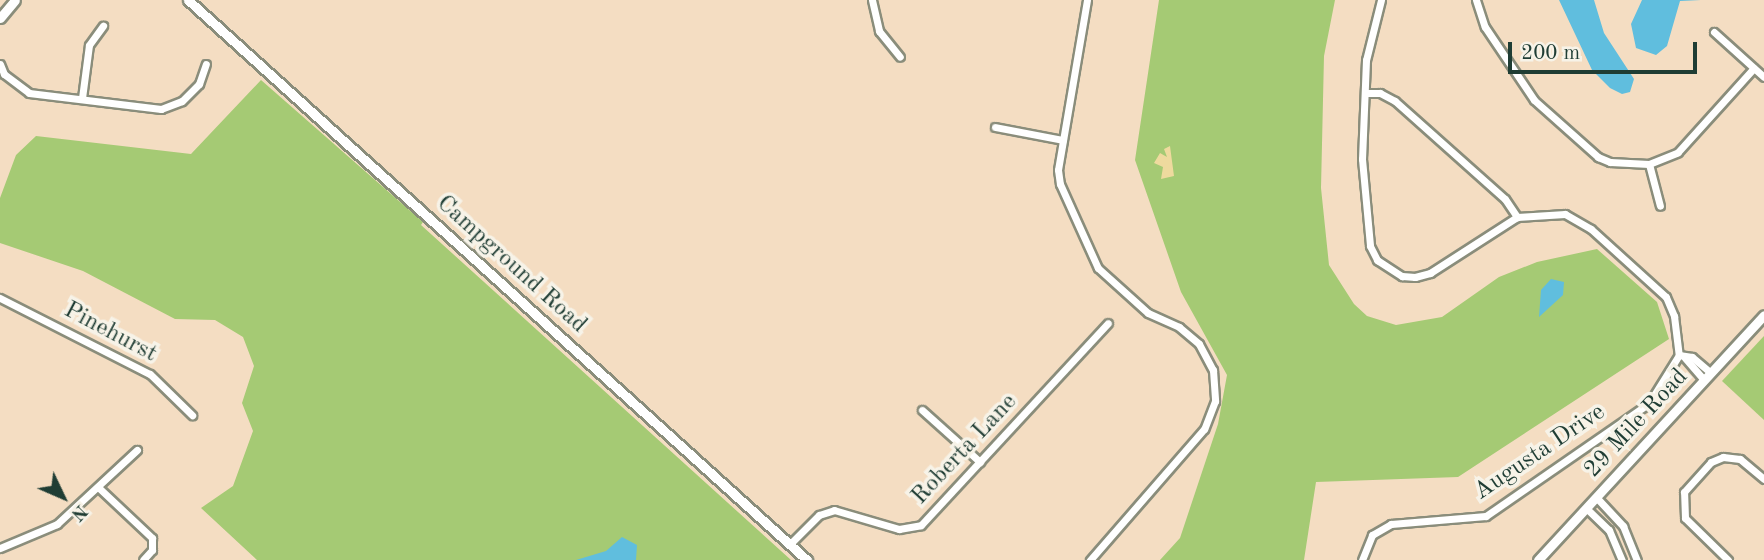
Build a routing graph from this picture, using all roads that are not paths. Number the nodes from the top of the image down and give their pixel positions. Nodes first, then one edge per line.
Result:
1 (16, 0) edge
2 (188, 0) edge
3 (872, 0) edge
4 (1087, 0) edge
5 (1381, 0) edge
6 (1476, 0) edge
7 (0, 18) edge
8 (103, 26) dead end
9 (1714, 32) dead end
10 (900, 57) dead end
11 (0, 64) edge
12 (206, 64) dead end
13 (1754, 68) junction
14 (2, 74) edge
15 (1764, 77) edge
16 (1365, 93) junction
17 (82, 99) junction
18 (995, 127) dead end
19 (1063, 140) junction
20 (1649, 164) junction
21 (1660, 206) dead end
22 (1517, 217) junction
23 (0, 298) edge
24 (1764, 315) edge
25 (1108, 323) dead end
26 (1682, 356) junction
27 (1707, 376) junction
28 (922, 410) dead end
29 (192, 415) dead end
30 (137, 450) dead end
31 (980, 462) junction
32 (1764, 479) edge
33 (99, 488) junction
34 (1596, 497) junction
35 (1586, 508) junction
36 (790, 544) junction
37 (0, 548) edge
38 (143, 560) edge
39 (807, 560) edge
40 (1090, 560) edge
41 (1362, 560) edge
42 (1538, 560) edge
43 (1622, 560) edge
44 (1637, 560) edge
45 (1728, 560) edge

1 - 7 street
2 - 36 street, Campground Road
3 - 10 street
4 - 19 street
5 - 16 street
6 - 20 street
8 - 17 street
9 - 13 street
11 - 14 street
12 - 17 street
13 - 15 street
13 - 20 street
14 - 17 street
16 - 22 street
16 - 22 street
18 - 19 street
19 - 40 street
20 - 21 street
22 - 26 street
23 - 29 street, Pinehurst
24 - 27 street, 29 Mile Road
25 - 31 street, Roberta Lane
26 - 27 street
26 - 41 street, Augusta Drive
27 - 34 street, 29 Mile Road
28 - 31 street
30 - 33 street
31 - 36 street, Roberta Lane
32 - 45 street
33 - 37 street
33 - 38 street
34 - 35 street, 29 Mile Road
34 - 44 street
35 - 42 street, 29 Mile Road
35 - 43 street
36 - 39 street, Campground Road

